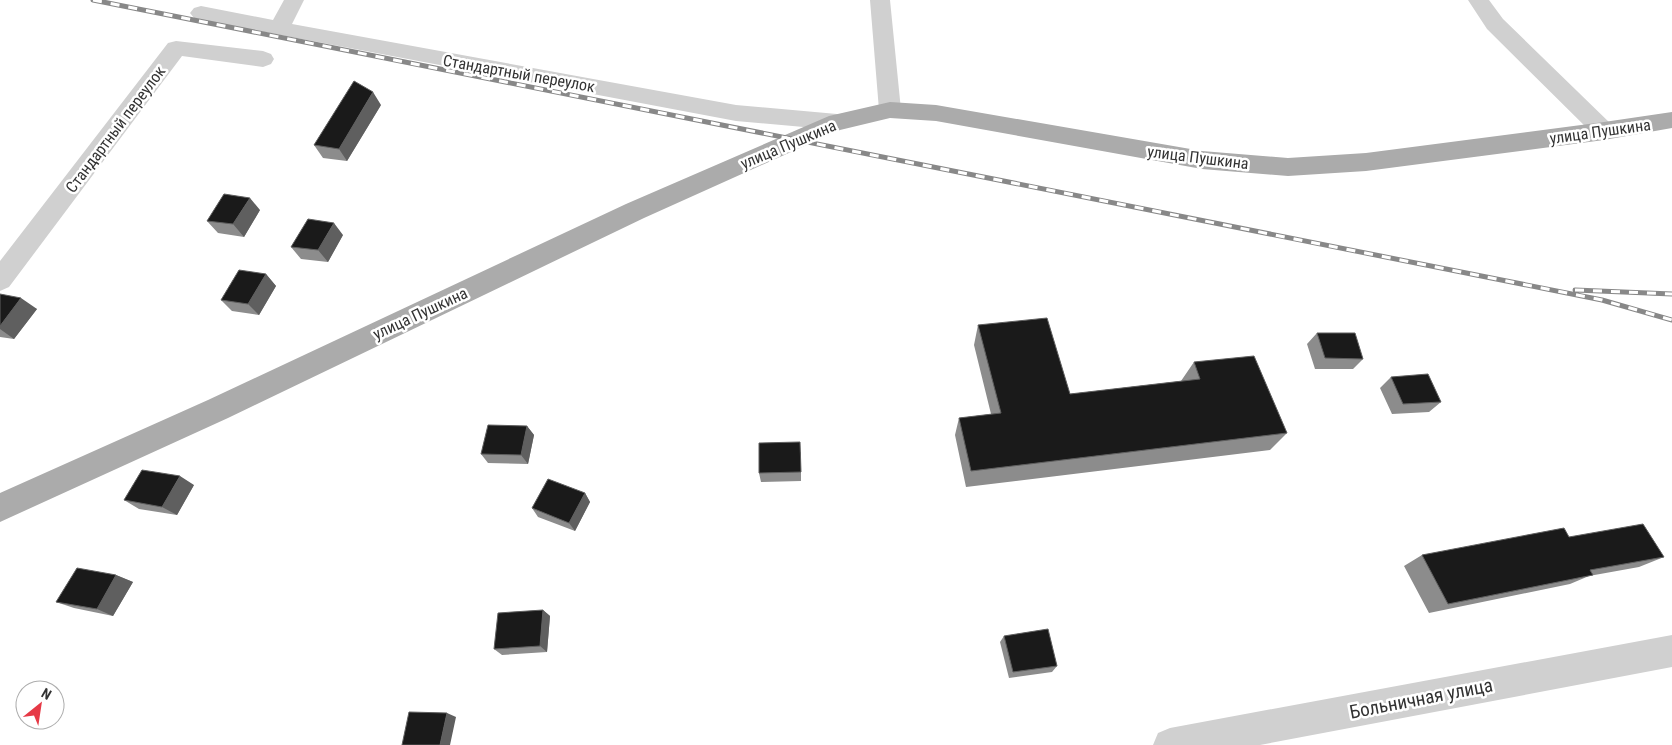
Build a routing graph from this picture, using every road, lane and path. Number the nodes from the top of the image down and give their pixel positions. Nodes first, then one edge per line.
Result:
1 (294, 0) edge
2 (880, 0) edge
3 (1478, 0) edge
4 (202, 13) dead end
5 (279, 30) junction
6 (263, 58) dead end
7 (890, 110) junction
8 (1672, 120) edge
9 (837, 122) junction
10 (1604, 131) junction
11 (0, 280) edge
12 (0, 508) edge
13 (1672, 651) edge
14 (1170, 745) edge

1 - 5 street
2 - 7 street
3 - 10 street
4 - 5 street, Стандартный переулок
5 - 9 street, Стандартный переулок
6 - 11 street, Стандартный переулок
7 - 9 main road, улица Пушкина
7 - 10 main road, улица Пушкина
8 - 10 main road, улица Пушкина
9 - 12 main road, улица Пушкина
13 - 14 street, Больничная улица

